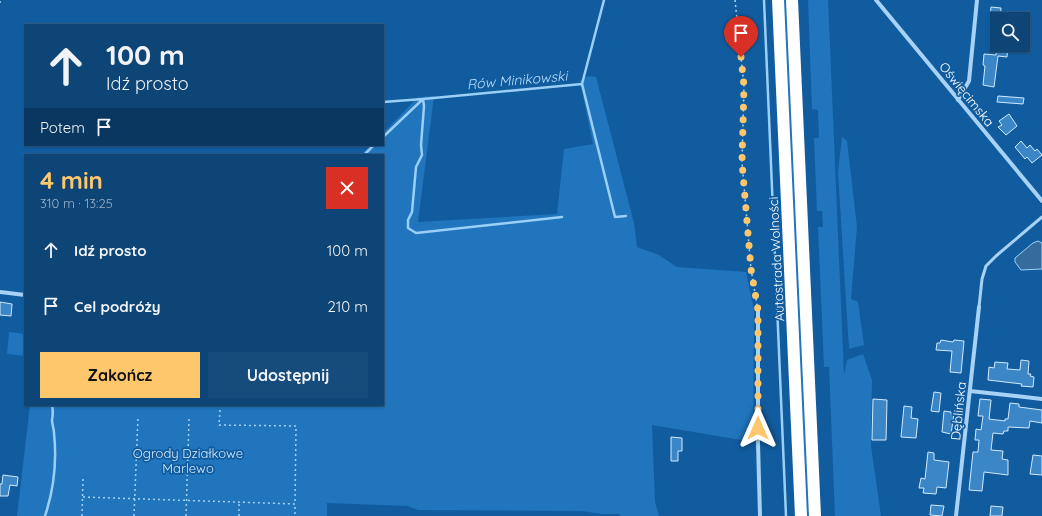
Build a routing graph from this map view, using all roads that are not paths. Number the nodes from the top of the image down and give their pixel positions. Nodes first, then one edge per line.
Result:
1 (778, 0) edge
2 (792, 0) edge
3 (876, 0) edge
4 (977, 0) edge
5 (958, 100) junction
6 (1042, 201) edge
7 (1042, 217) edge
8 (0, 292) edge
9 (24, 295) edge
10 (979, 307) joint
11 (758, 310) road end
12 (970, 391) junction
13 (1042, 400) edge
14 (760, 516) edge
15 (801, 516) edge
16 (815, 516) edge
17 (956, 516) edge

1 - 15 highway, Autostrada Wolności
2 - 16 highway, Autostrada Wolności
3 - 5 street, Oświęcimska
4 - 5 street
5 - 6 street, Oświęcimska
7 - 10 lane
8 - 9 street
10 - 12 street, Dęblińska
11 - 14 street
12 - 13 street
12 - 17 street, Dęblińska

